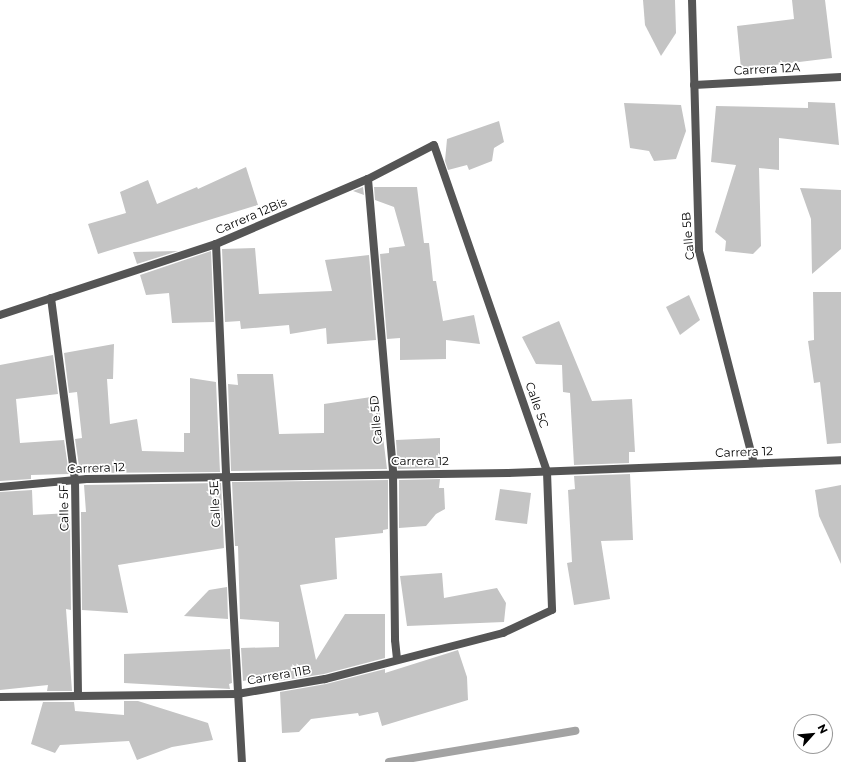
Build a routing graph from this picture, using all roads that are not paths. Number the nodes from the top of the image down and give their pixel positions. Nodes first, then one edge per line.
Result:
1 (692, 0) edge
2 (841, 77) edge
3 (694, 84) junction
4 (368, 179) junction
5 (458, 216) joint
6 (216, 244) junction
7 (51, 298) junction
8 (0, 316) edge
9 (841, 460) edge
10 (754, 463) junction
11 (547, 472) junction
12 (393, 473) junction
13 (226, 477) junction
14 (76, 480) junction
15 (0, 487) edge
16 (552, 610) joint
17 (397, 659) junction
18 (237, 694) junction
19 (78, 695) junction
20 (0, 697) edge
21 (242, 762) edge

1 - 3 street, Calle 5B
2 - 3 street, Carrera 12A
3 - 10 street, Calle 5B
4 - 5 street, Carrera 12Bis
4 - 6 street, Carrera 12Bis
4 - 12 street, Calle 5D
5 - 11 street, Calle 5C
6 - 7 street, Carrera 12Bis
6 - 13 street, Calle 5E
7 - 8 street, Carrera 12Bis
7 - 14 street, Calle 5F
9 - 10 street, Carrera 12
10 - 11 street, Carrera 12
11 - 12 street, Carrera 12
11 - 16 street, Calle 5C
12 - 13 street, Carrera 12
12 - 17 street, Calle 5D
13 - 14 street, Carrera 12
13 - 18 street, Calle 5E
14 - 15 street, Carrera 12
14 - 19 street, Calle 5F
16 - 17 street, Carrera 11B
17 - 18 street, Carrera 11B
18 - 19 street, Carrera 11B
18 - 21 street, Calle 5E
19 - 20 street, Carrera 11B

